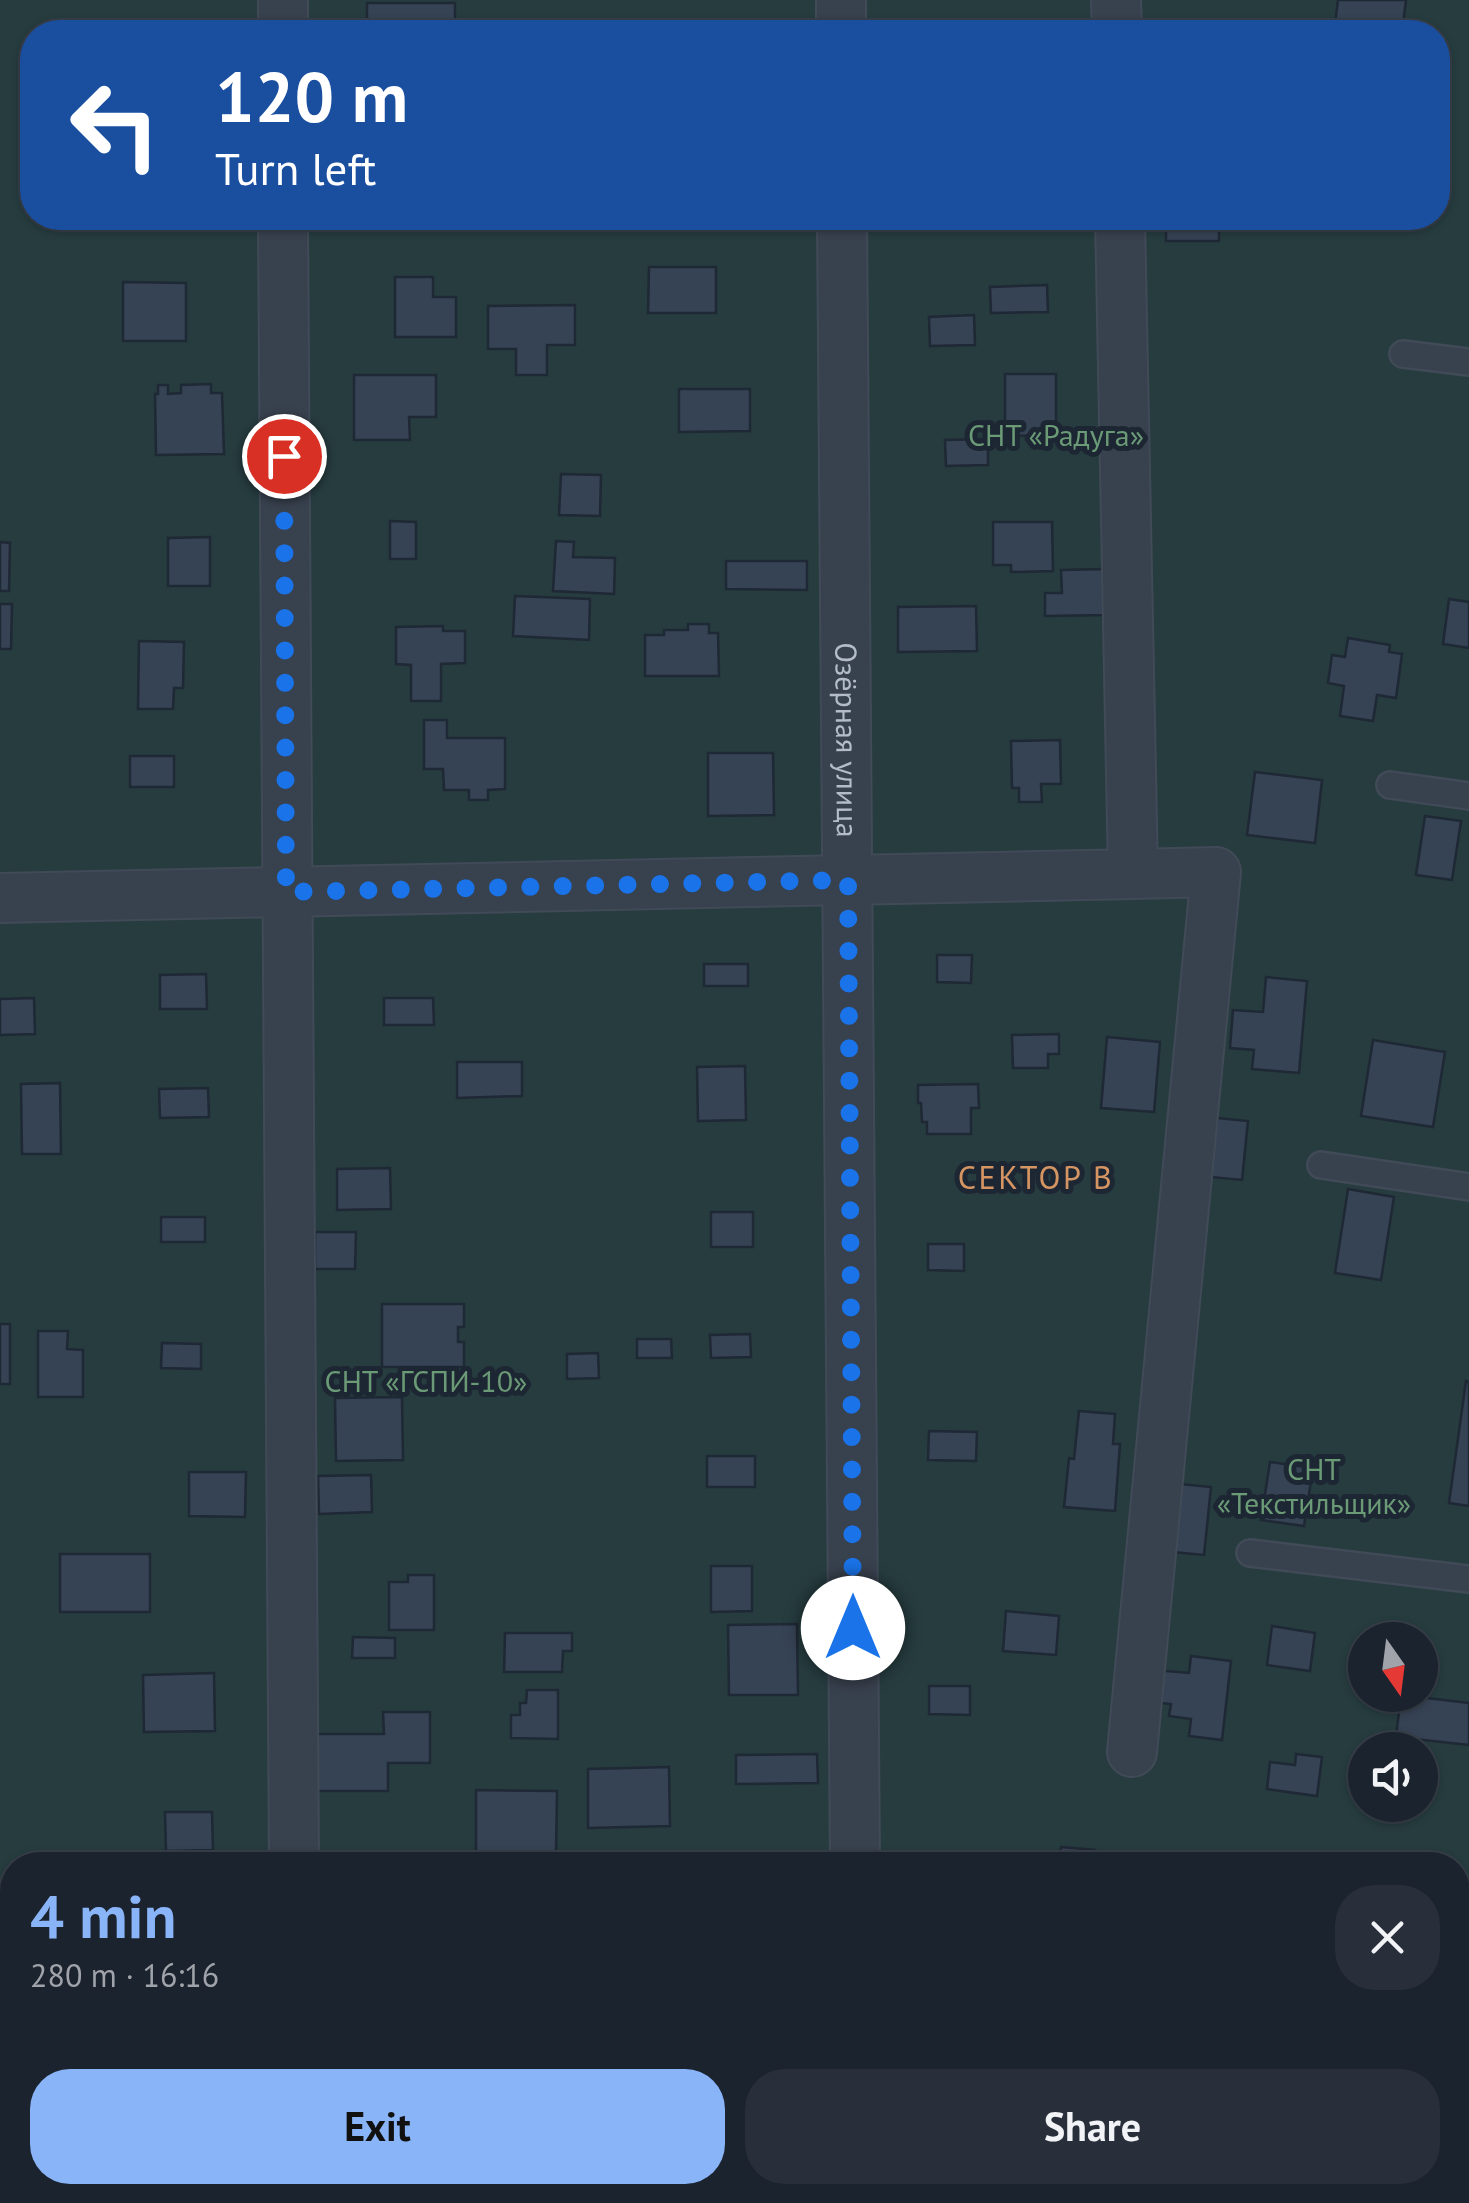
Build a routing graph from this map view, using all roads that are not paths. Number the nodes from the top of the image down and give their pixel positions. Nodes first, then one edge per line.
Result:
1 (284, 230) edge
2 (842, 230) edge
3 (1120, 230) edge
4 (1403, 354) dead end
5 (1469, 362) edge
6 (1390, 785) dead end
7 (1469, 796) edge
8 (1132, 874) junction
9 (848, 880) junction
10 (286, 892) junction
11 (0, 898) edge
12 (1320, 1165) dead end
13 (1469, 1187) edge
14 (1250, 1553) dead end
15 (1469, 1580) edge
16 (1132, 1752) dead end
17 (294, 1852) edge
18 (855, 1852) edge

1 - 10 street
2 - 9 street, Озёрная улица
3 - 8 street
4 - 5 lane
6 - 7 lane
8 - 9 street
8 - 16 street
9 - 10 street
9 - 18 street, Озёрная улица
10 - 11 street
10 - 17 street
12 - 13 lane
14 - 15 lane

